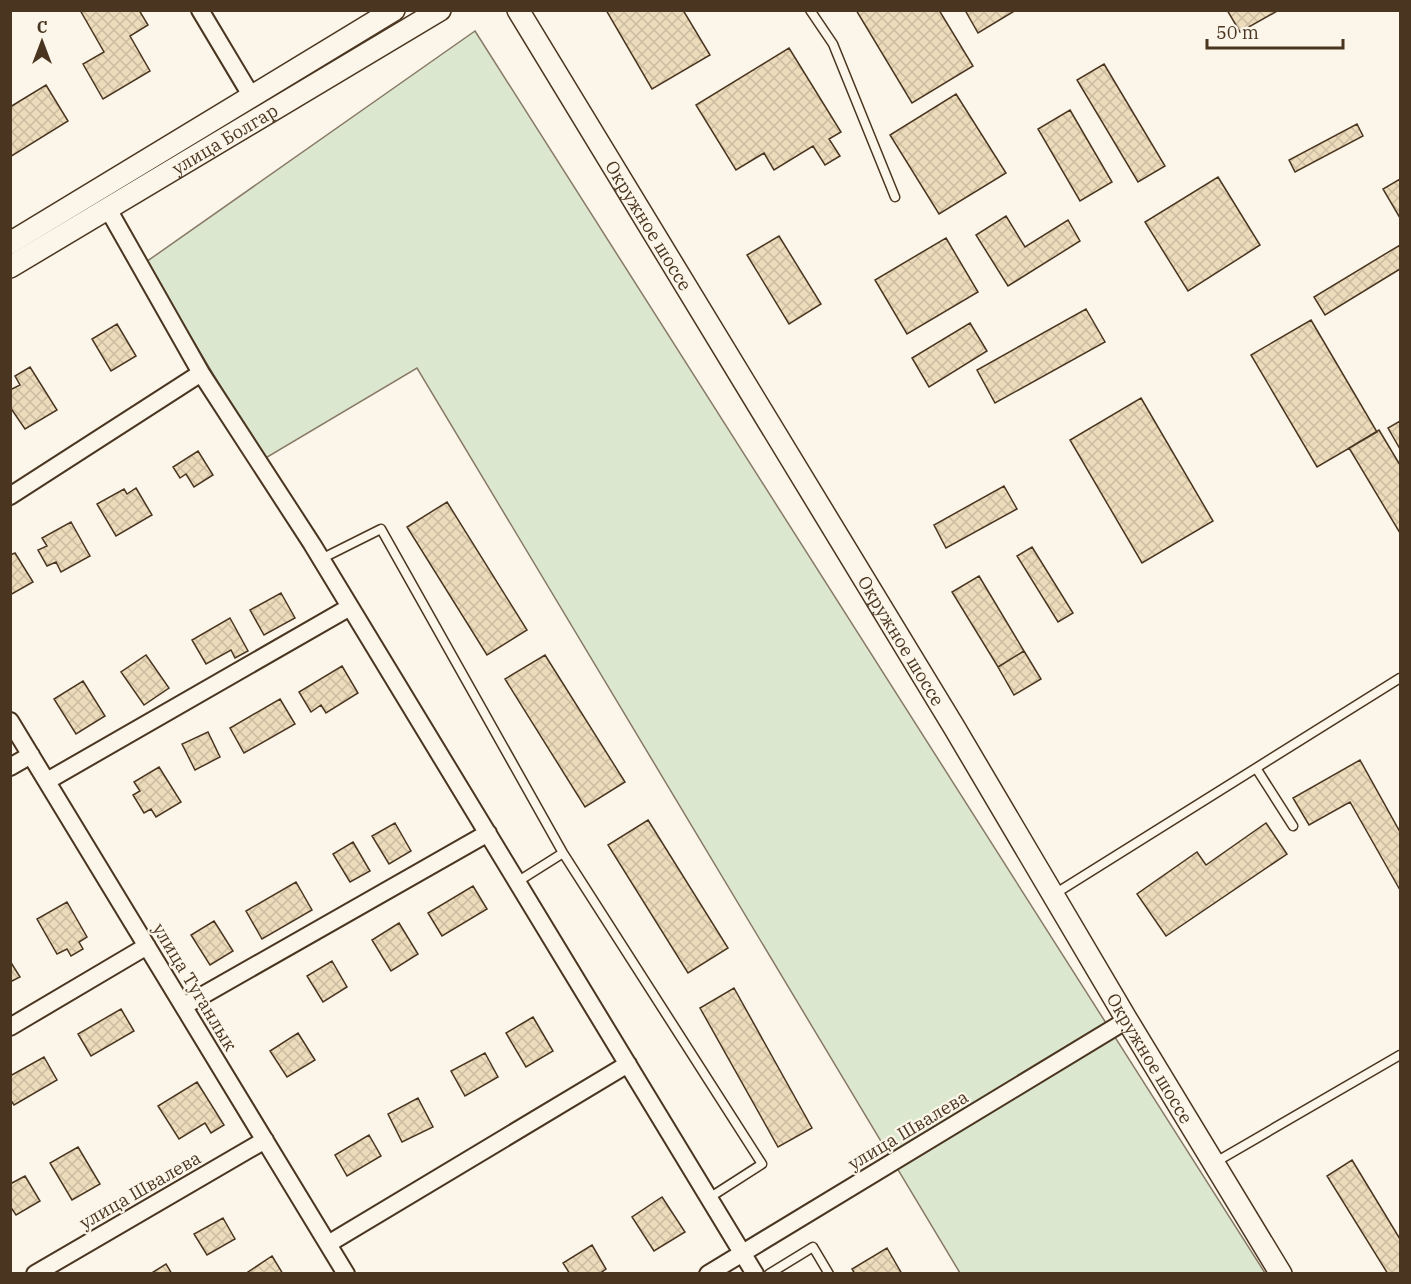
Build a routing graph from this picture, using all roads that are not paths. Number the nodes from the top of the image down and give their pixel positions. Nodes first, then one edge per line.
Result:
1 (200, 10) edge
2 (394, 10) edge
3 (440, 10) edge
4 (518, 10) edge
5 (810, 10) edge
6 (252, 97) junction
7 (895, 197) dead end
8 (108, 209) junction
9 (10, 243) edge
10 (10, 267) edge
11 (201, 373) junction
12 (10, 496) edge
13 (321, 560) junction
14 (350, 607) junction
15 (1398, 680) edge
16 (1401, 690) edge
17 (10, 721) edge
18 (31, 755) junction
19 (10, 767) edge
20 (1256, 768) junction
21 (47, 781) junction
22 (1293, 826) dead end
23 (488, 833) junction
24 (563, 853) junction
25 (517, 882) junction
26 (1053, 895) junction
27 (147, 946) junction
28 (184, 1006) junction
29 (1127, 1020) junction
30 (10, 1028) edge
31 (1401, 1055) edge
32 (628, 1064) junction
33 (265, 1140) junction
34 (1214, 1163) junction
35 (709, 1198) junction
36 (328, 1244) junction
37 (743, 1253) junction
38 (1279, 1273) edge
39 (35, 1274) edge
40 (346, 1274) edge
41 (708, 1274) edge
42 (755, 1274) edge
43 (769, 1274) edge
44 (829, 1274) edge

1 - 6 street
2 - 6 street, улица Болгар
3 - 8 street, улица Болгар
4 - 26 street, Окружное шоссе
5 - 7 lane
6 - 9 street, улица Болгар
8 - 10 street, улица Болгар
8 - 11 street
11 - 12 street
11 - 13 street
13 - 14 street
13 - 24 lane
14 - 21 street
14 - 23 street
15 - 16 lane
15 - 20 lane
17 - 18 street, улица Туганлык
18 - 19 street
18 - 21 street, улица Туганлык
20 - 22 lane
20 - 26 lane
21 - 27 street, улица Туганлык
23 - 25 street
23 - 28 street
24 - 25 lane
24 - 35 lane
25 - 32 street
26 - 29 street, Окружное шоссе
27 - 28 street, улица Туганлык
27 - 30 street
28 - 33 street, улица Туганлык
29 - 34 street, Окружное шоссе
29 - 37 street, улица Швалева
31 - 34 lane
32 - 35 street
32 - 36 street
33 - 36 street, улица Туганлык
33 - 39 street, улица Швалева
34 - 38 street, Окружное шоссе
35 - 37 street
36 - 40 street, улица Туганлык
37 - 41 street, улица Швалева
37 - 42 street
43 - 44 lane

